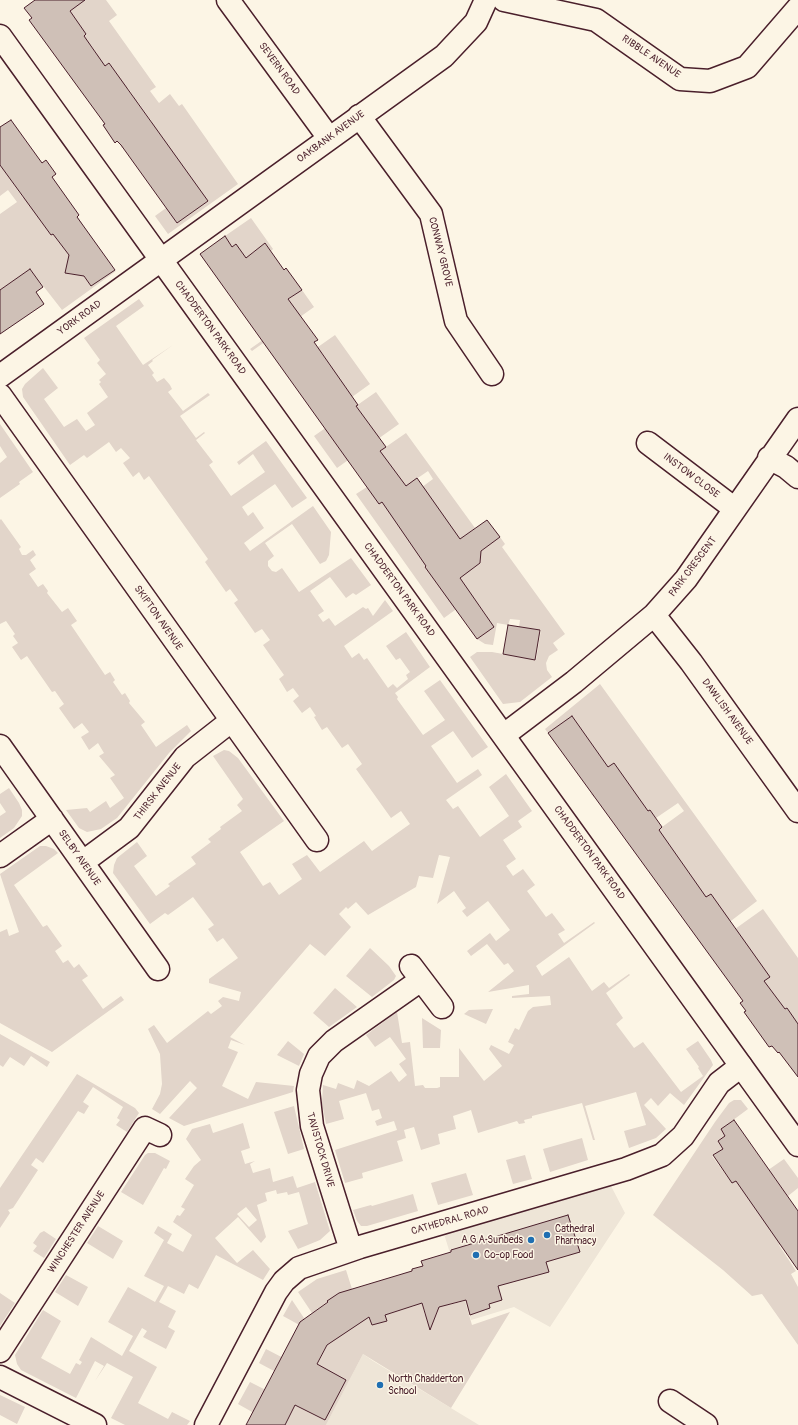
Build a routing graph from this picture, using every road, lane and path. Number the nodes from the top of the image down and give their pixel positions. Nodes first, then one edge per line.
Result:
1 (228, 0) edge
2 (486, 0) edge
3 (504, 0) edge
4 (798, 8) edge
5 (0, 36) edge
6 (360, 116) junction
7 (329, 138) junction
8 (160, 260) junction
9 (492, 374) dead end
10 (0, 376) edge
11 (0, 395) edge
12 (798, 419) edge
13 (648, 443) dead end
14 (769, 458) junction
15 (798, 477) edge
16 (735, 509) junction
17 (654, 615) junction
18 (231, 721) junction
19 (504, 736) junction
20 (0, 746) edge
21 (798, 811) edge
22 (52, 819) junction
23 (317, 840) dead end
24 (0, 856) edge
25 (83, 862) junction
26 (158, 969) dead end
27 (442, 1008) dead end
28 (741, 1066) junction
29 (160, 1135) dead end
30 (798, 1145) edge
31 (351, 1250) junction
32 (0, 1351) edge
33 (0, 1377) edge
34 (670, 1401) dead end
35 (95, 1425) edge
36 (206, 1425) edge
37 (706, 1425) edge

1 - 7 street, SEVERN ROAD
2 - 6 street, OAKBANK AVENUE
3 - 4 street, RIBBLE AVENUE
5 - 8 street, CHADDERTON PARK ROAD
6 - 7 street, OAKBANK AVENUE
6 - 9 street, CONWAY GROVE
7 - 8 street, OAKBANK AVENUE
8 - 10 street, YORK ROAD
8 - 19 street, CHADDERTON PARK ROAD
11 - 18 street, SKIPTON AVENUE
12 - 14 street, PARK CRESCENT
13 - 16 street, INSTOW CLOSE
14 - 15 street
14 - 16 street, PARK CRESCENT
16 - 17 street, PARK CRESCENT
17 - 19 street, PARK CRESCENT
17 - 21 street, DAWLISH AVENUE
18 - 23 street, SKIPTON AVENUE
18 - 25 street, THIRSK AVENUE
19 - 28 street, CHADDERTON PARK ROAD
20 - 22 street, SELBY AVENUE
22 - 24 street
22 - 25 street, SELBY AVENUE
25 - 26 street, SELBY AVENUE
27 - 31 street, TAVISTOCK DRIVE
28 - 30 street, CHADDERTON PARK ROAD
28 - 31 street, CATHEDRAL ROAD
29 - 32 street, WINCHESTER AVENUE
31 - 36 street, CATHEDRAL ROAD
33 - 35 street
34 - 37 street

